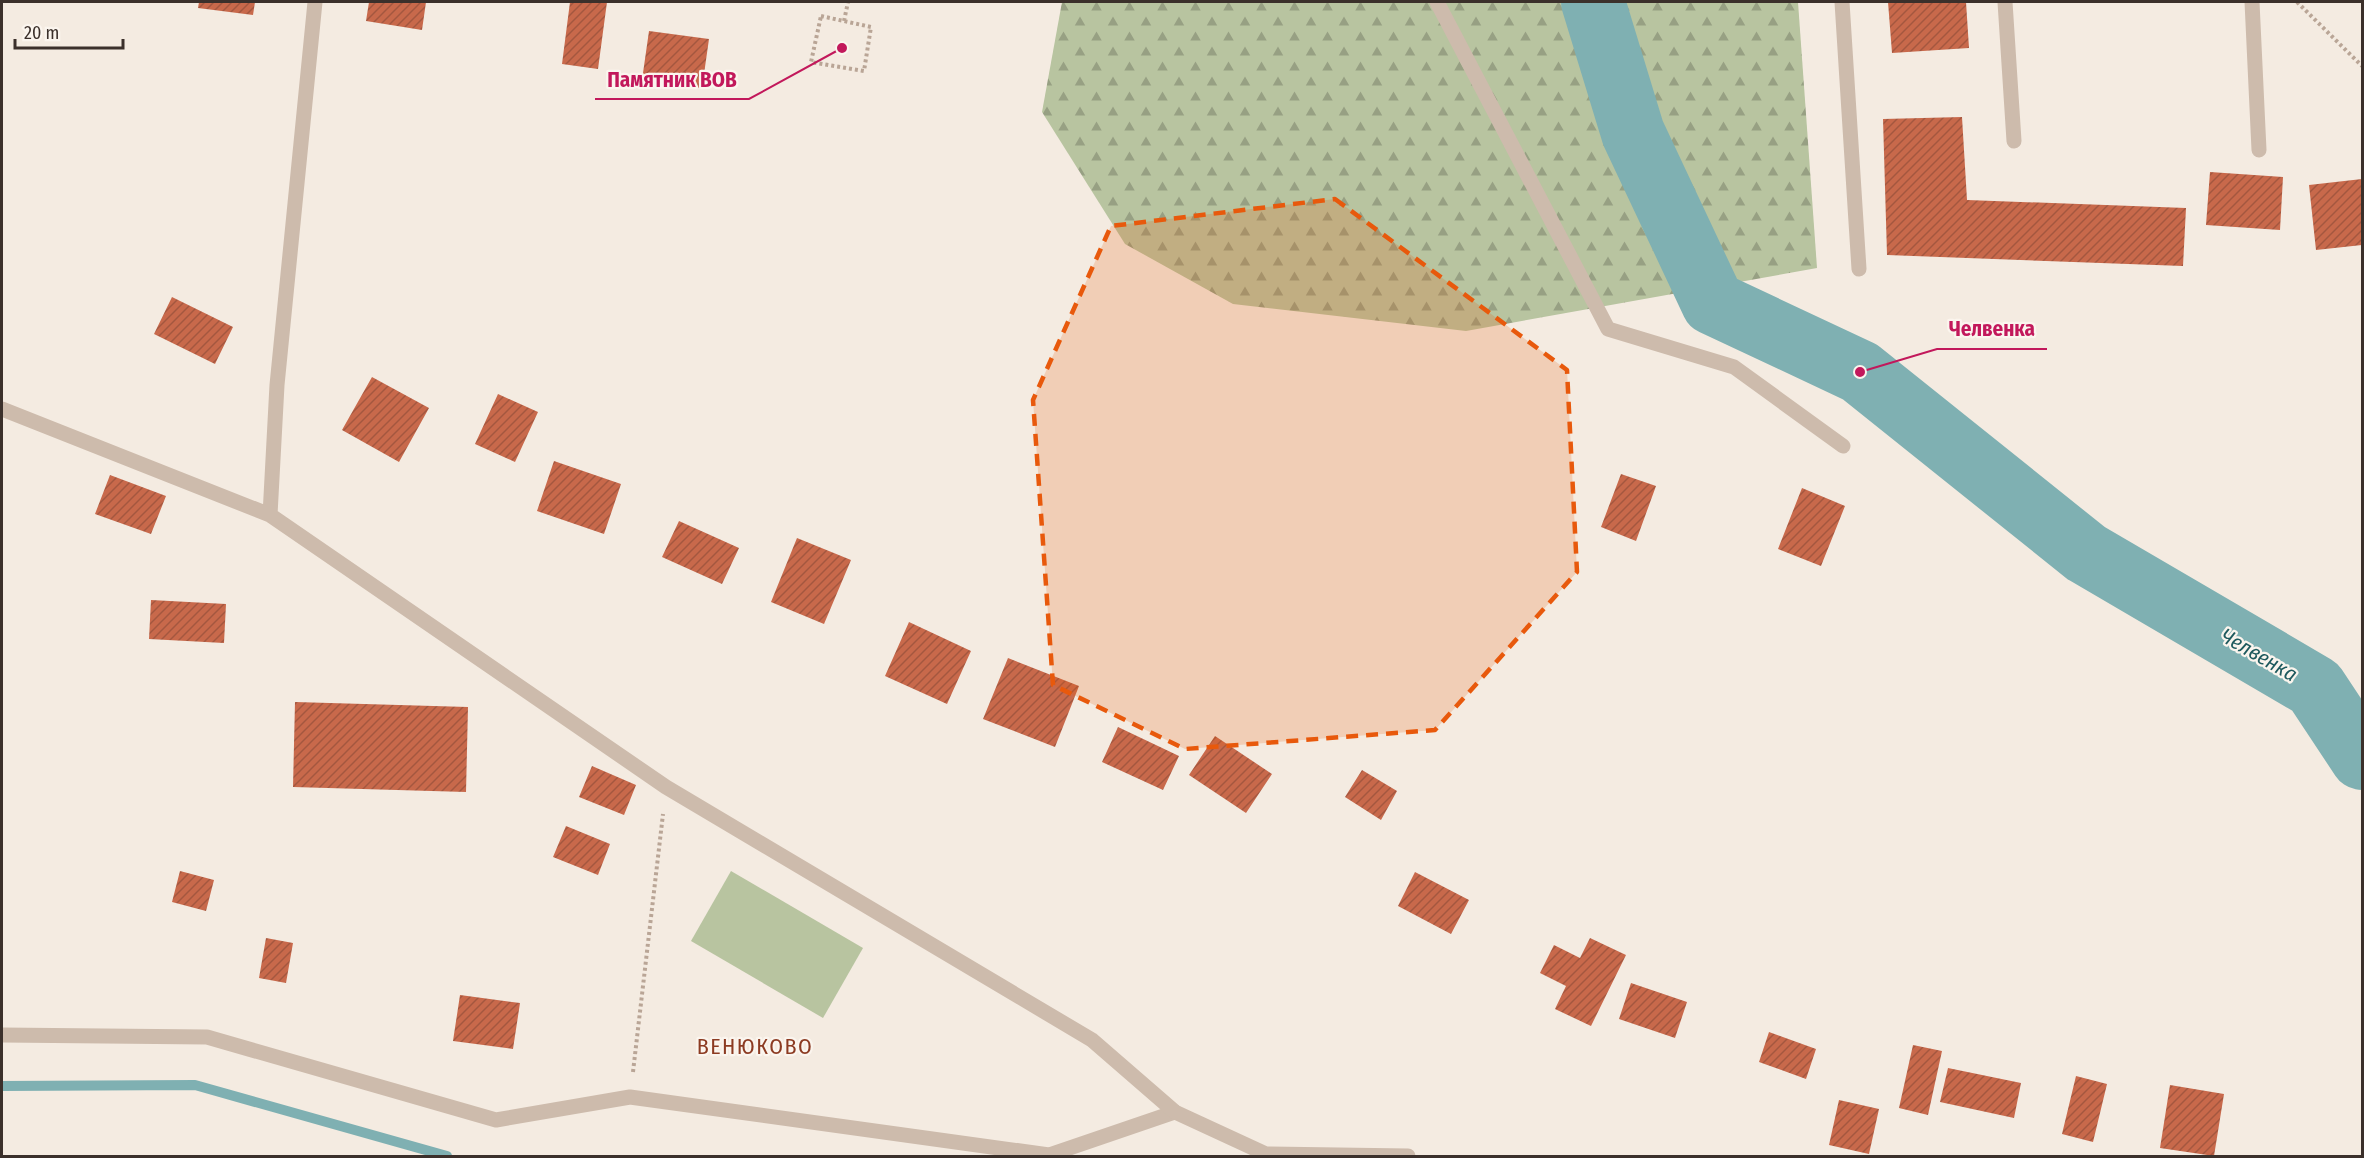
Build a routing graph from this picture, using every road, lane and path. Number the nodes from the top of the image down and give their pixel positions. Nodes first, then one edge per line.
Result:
1 (315, 2) edge
2 (848, 2) edge
3 (1437, 2) edge
4 (1842, 2) edge
5 (2005, 2) edge
6 (2252, 2) edge
7 (2297, 2) edge
8 (844, 21) junction
9 (2362, 66) edge
10 (2014, 141) dead end
11 (2259, 150) dead end
12 (1859, 269) dead end
13 (2, 409) edge
14 (1844, 446) dead end
15 (270, 515) junction
16 (666, 787) junction
17 (2, 1035) edge
18 (630, 1096) junction
19 (1175, 1112) junction
20 (1408, 1156) edge

1 - 15 street
2 - 8 path
3 - 14 street
4 - 12 street
5 - 10 street
6 - 11 street
7 - 9 path
8 - 8 path
13 - 15 street
15 - 16 street
16 - 18 path
16 - 19 street
17 - 18 street
18 - 19 street
19 - 20 street

